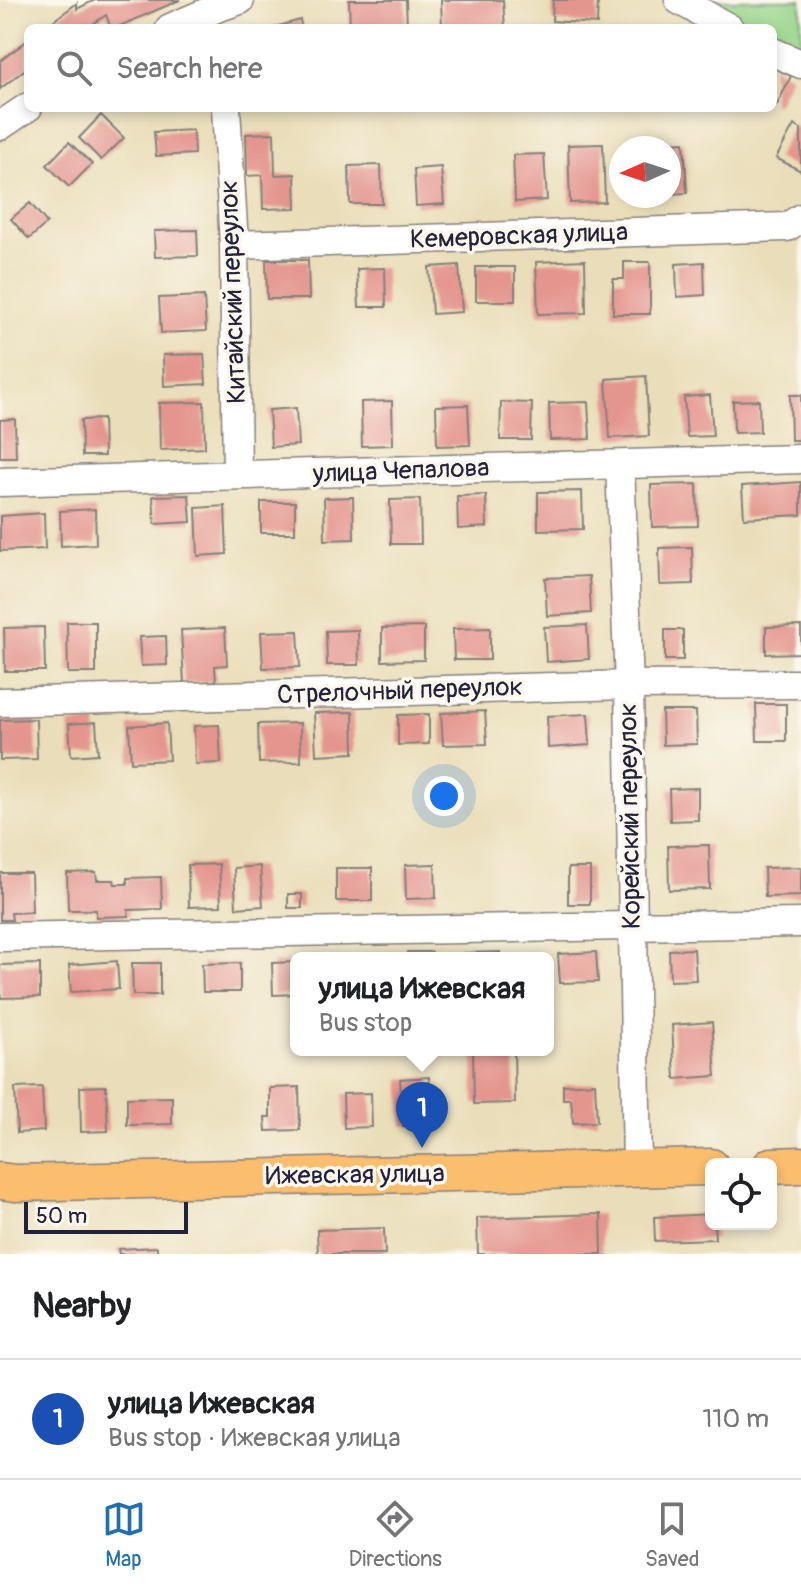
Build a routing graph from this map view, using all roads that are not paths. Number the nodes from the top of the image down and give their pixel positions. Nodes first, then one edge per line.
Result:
1 (679, 0) edge
2 (227, 12) edge
3 (184, 24) edge
4 (722, 24) edge
5 (777, 54) edge
6 (801, 64) edge
7 (24, 110) edge
8 (226, 112) edge
9 (0, 126) edge
10 (801, 218) edge
11 (234, 245) junction
12 (801, 459) edge
13 (620, 465) junction
14 (237, 475) junction
15 (0, 482) edge
16 (801, 684) edge
17 (629, 685) junction
18 (0, 702) edge
19 (801, 923) edge
20 (632, 925) junction
21 (0, 937) edge
22 (801, 1165) edge
23 (777, 1166) edge
24 (705, 1167) edge
25 (637, 1168) junction
26 (0, 1181) edge

1 - 4 street
2 - 3 street
5 - 6 street
7 - 9 street
8 - 11 street, Китайский переулок
10 - 11 street, Кемеровская улица
11 - 14 street, Китайский переулок
12 - 13 street, улица Чепалова
13 - 14 street, улица Чепалова
13 - 17 street, Корейский переулок
14 - 15 street, улица Чепалова
16 - 17 street, Стрелочный переулок
17 - 18 street, Стрелочный переулок
17 - 20 street, Корейский переулок
19 - 20 street
20 - 21 street
20 - 25 street, Корейский переулок
22 - 23 main road
24 - 25 main road, Ижевская улица
25 - 26 main road, Ижевская улица

